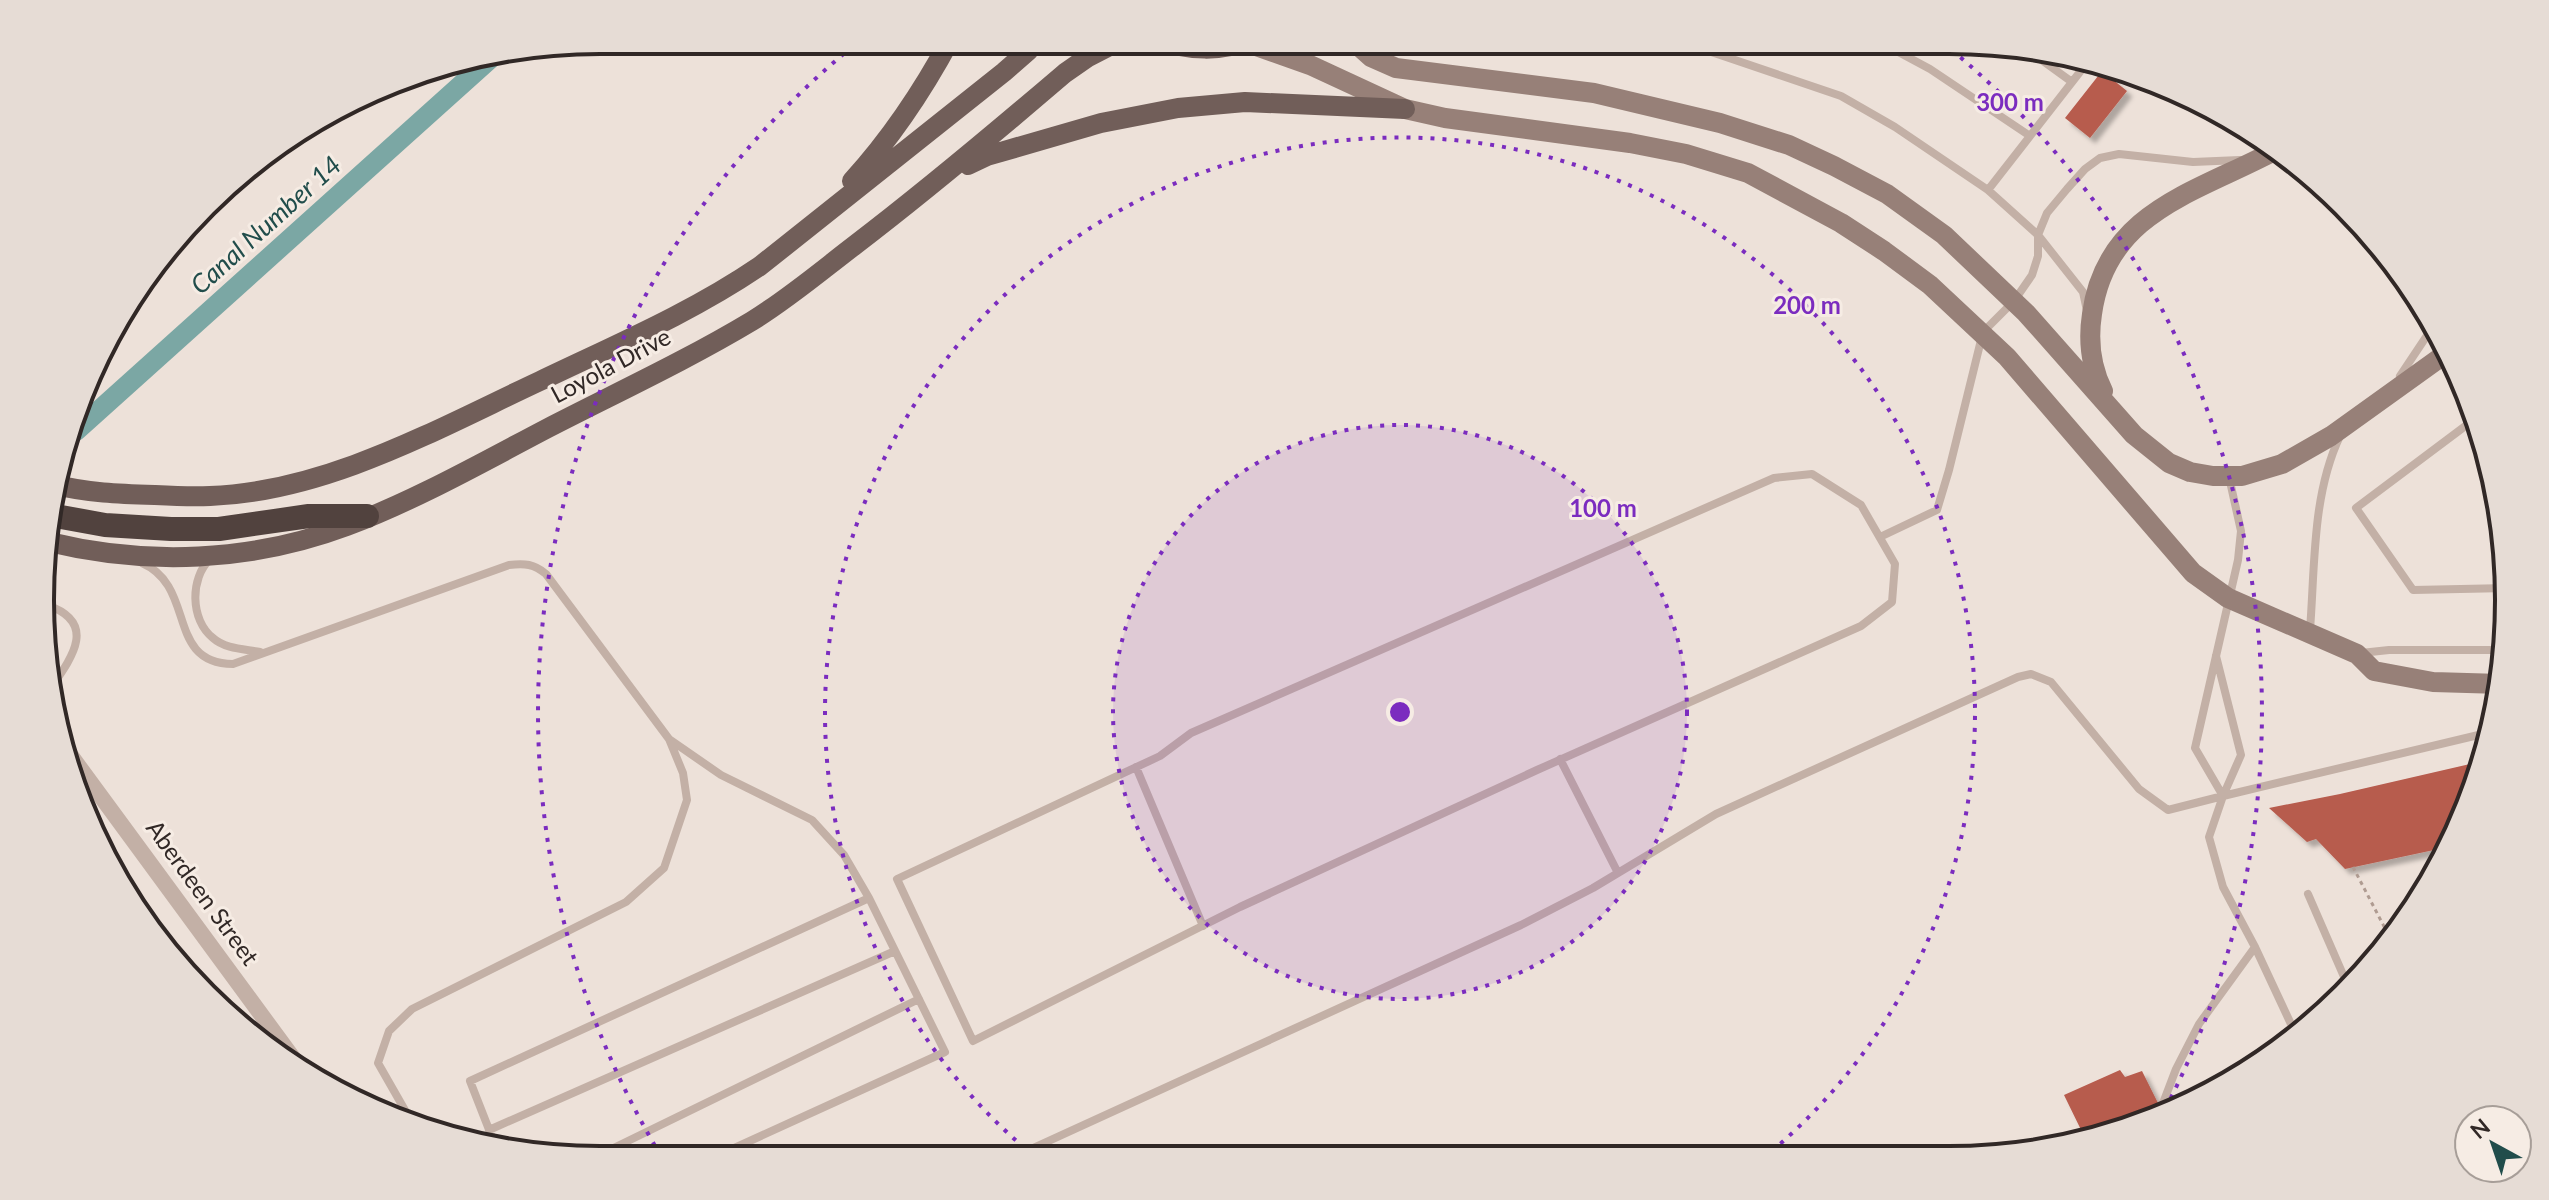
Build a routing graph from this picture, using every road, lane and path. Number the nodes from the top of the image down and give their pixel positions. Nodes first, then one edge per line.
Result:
1 (942, 54) edge
2 (1025, 54) edge
3 (1094, 54) edge
4 (1281, 54) edge
5 (1368, 54) edge
6 (1717, 54) edge
7 (1902, 54) edge
8 (2045, 62) edge
9 (2081, 71) edge
10 (2072, 82) junction
11 (1405, 109) junction
12 (2030, 136) junction
13 (2264, 155) edge
14 (2265, 156) edge
15 (940, 180) junction
16 (1988, 190) junction
17 (807, 229) junction
18 (2038, 235) junction
19 (2014, 301) junction
20 (2090, 325) junction
21 (1983, 332) junction
22 (2426, 335) edge
23 (2439, 359) edge
24 (2112, 409) junction
25 (2345, 425) junction
26 (2466, 425) edge
27 (2229, 476) junction
28 (66, 486) edge
29 (367, 516) junction
30 (61, 517) edge
31 (1880, 537) junction
32 (57, 544) edge
33 (217, 555) junction
34 (127, 557) junction
35 (2495, 588) edge
36 (2228, 598) junction
37 (54, 608) edge
38 (2309, 635) junction
39 (2492, 650) edge
40 (261, 652) junction
41 (2216, 653) junction
42 (2357, 654) junction
43 (60, 675) edge
44 (2488, 684) edge
45 (2478, 735) edge
46 (669, 739) junction
47 (1560, 759) junction
48 (1136, 767) junction
49 (81, 770) edge
50 (2223, 796) junction
51 (2353, 867) dead end
52 (1618, 873) junction
53 (2308, 894) dead end
54 (869, 898) junction
55 (1203, 926) junction
56 (2385, 928) edge
57 (2255, 947) junction
58 (895, 951) junction
59 (2344, 977) edge
60 (919, 999) junction
61 (2291, 1025) edge
62 (282, 1043) edge
63 (2164, 1102) edge
64 (404, 1109) edge
65 (489, 1130) junction
66 (491, 1136) edge
67 (618, 1146) edge
68 (739, 1146) edge
69 (1037, 1146) edge

1 - 17 main road
2 - 17 main road, Loyola Drive
3 - 15 main road, Loyola Drive
4 - 11 main road
5 - 19 main road
6 - 16 lane
7 - 12 lane
8 - 10 lane
9 - 10 lane
10 - 12 lane
11 - 15 main road
11 - 21 main road
12 - 16 lane
13 - 18 lane
14 - 20 main road
15 - 29 main road, Loyola Drive
16 - 18 lane
17 - 28 main road, Loyola Drive
18 - 19 lane
18 - 20 lane
19 - 21 lane
19 - 24 main road
20 - 24 main road
21 - 31 lane
21 - 36 main road
22 - 25 lane
23 - 25 main road
24 - 27 main road
25 - 27 main road
25 - 38 lane
26 - 35 lane
27 - 36 lane
29 - 30 highway
29 - 33 main road, Loyola Drive
31 - 47 lane
31 - 48 lane
32 - 34 main road, Loyola Drive
33 - 34 main road, Loyola Drive
33 - 40 lane
34 - 40 lane
36 - 38 main road
36 - 41 lane
37 - 43 lane
38 - 42 main road
39 - 42 lane
40 - 46 lane
41 - 50 lane
41 - 50 lane
42 - 44 main road
45 - 50 lane
46 - 54 lane
46 - 64 lane
47 - 52 lane
47 - 55 lane
48 - 55 lane
48 - 55 lane
49 - 62 street, Aberdeen Street
50 - 52 lane
50 - 57 lane
51 - 56 path
52 - 69 lane
53 - 59 lane
54 - 58 lane
54 - 65 lane
57 - 61 lane
57 - 63 lane
58 - 60 lane
58 - 65 lane
60 - 67 lane
60 - 68 lane
65 - 66 lane

